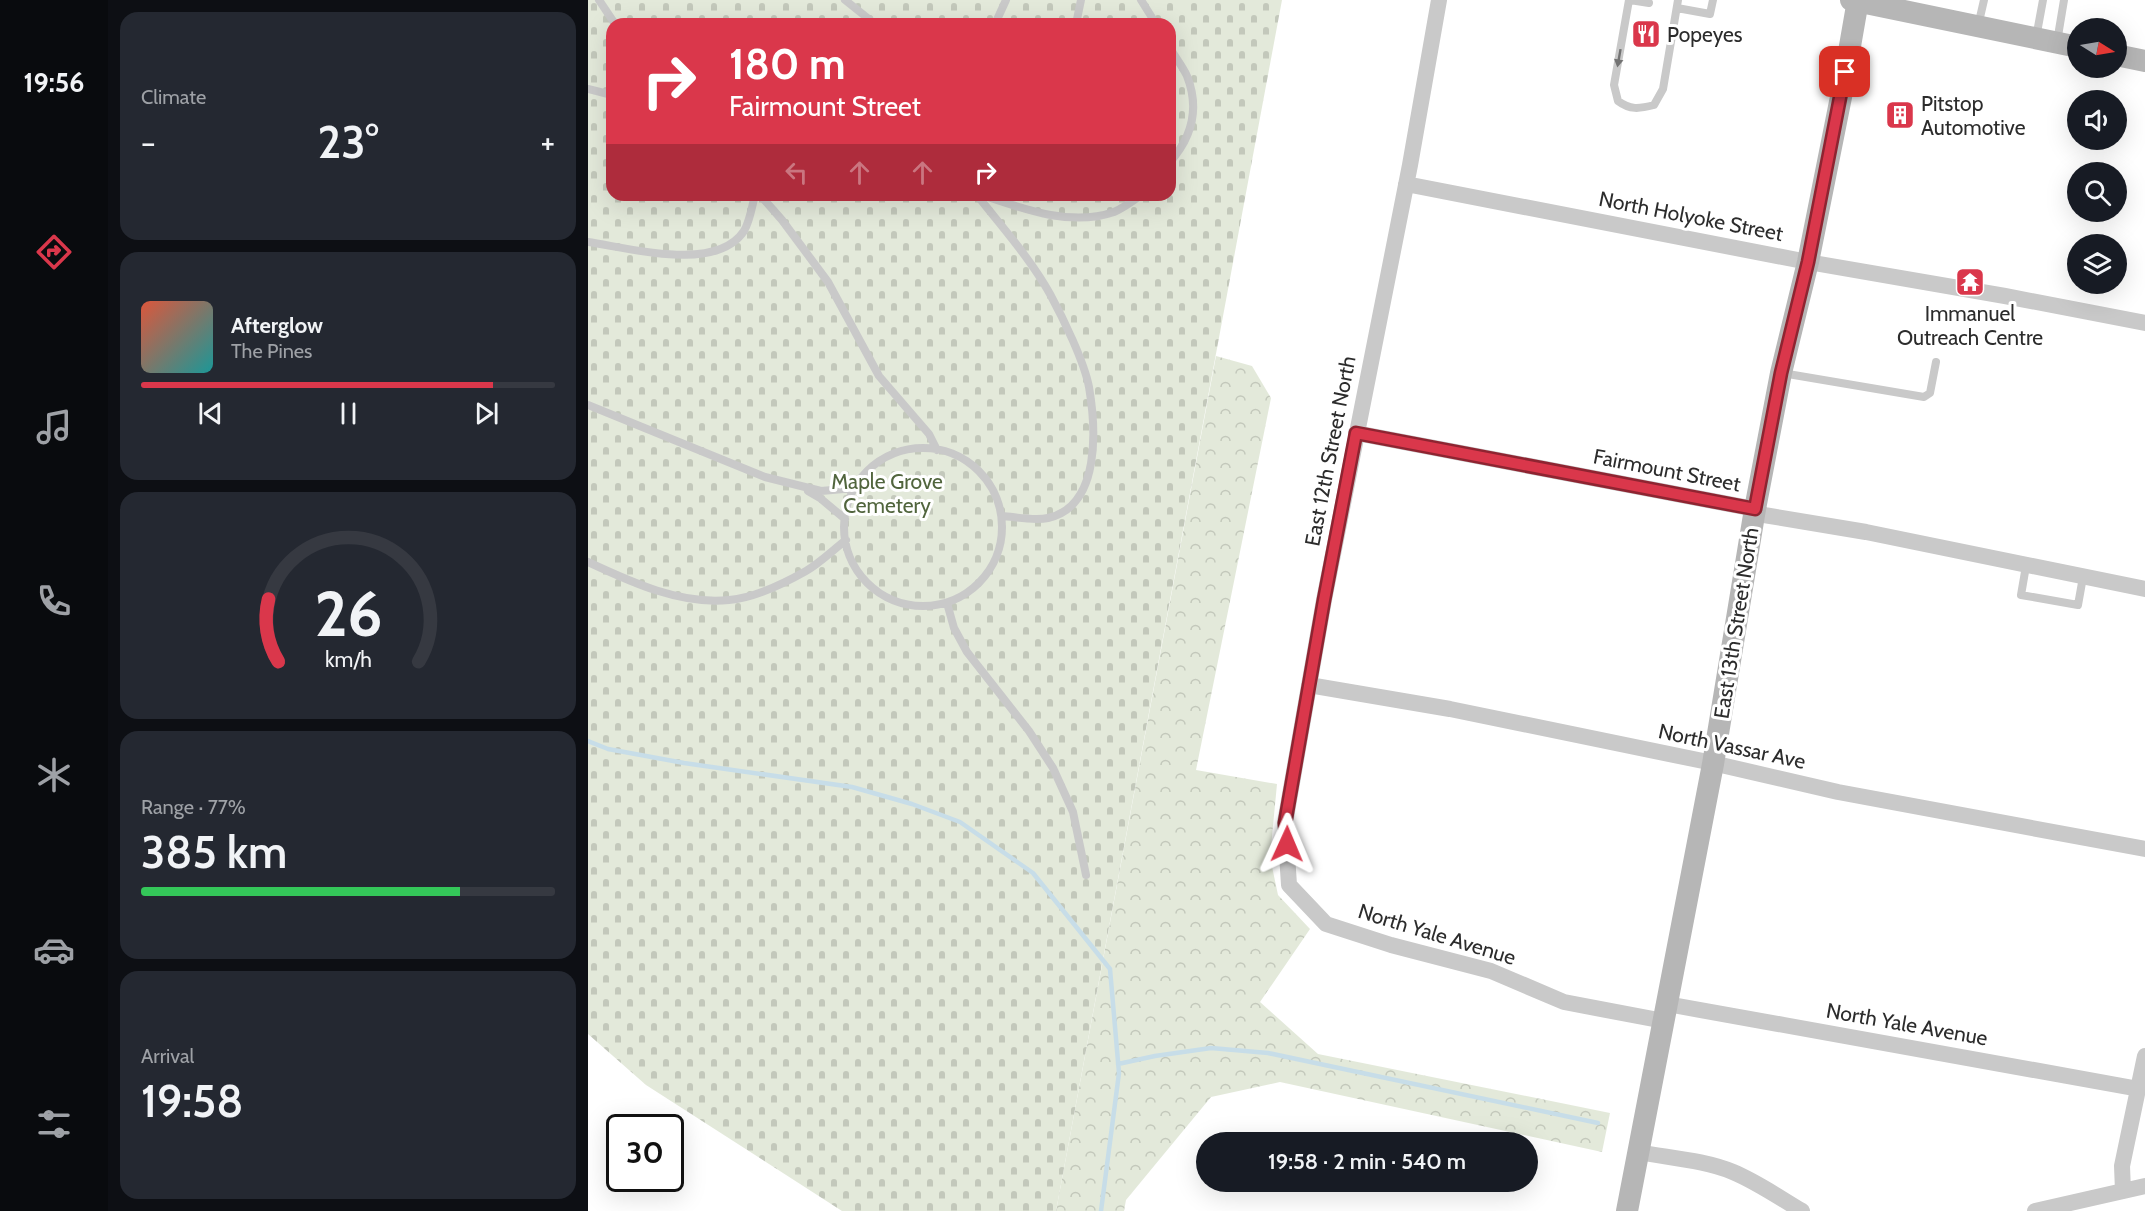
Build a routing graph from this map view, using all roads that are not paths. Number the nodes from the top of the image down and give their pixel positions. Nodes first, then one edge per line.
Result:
1 (599, 0) edge
2 (845, 0) edge
3 (1006, 0) edge
4 (1080, 0) edge
5 (1141, 0) edge
6 (1439, 0) edge
7 (1630, 0) edge
8 (1713, 0) edge
9 (1855, 0) edge
10 (1984, 0) edge
11 (2043, 0) edge
12 (2064, 0) edge
13 (1649, 3) dead end
14 (1678, 4) edge
15 (611, 18) edge
16 (868, 18) edge
17 (998, 18) edge
18 (1077, 18) edge
19 (1152, 18) edge
20 (1978, 27) junction
21 (2057, 43) edge
22 (2127, 57) edge
23 (1176, 58) edge
24 (2145, 61) edge
25 (588, 90) edge
26 (606, 94) edge
27 (1176, 155) edge
28 (1406, 184) junction
29 (755, 201) edge
30 (763, 201) edge
31 (982, 201) edge
32 (1005, 201) edge
33 (1132, 201) edge
34 (588, 242) edge
35 (1808, 262) junction
36 (2145, 322) edge
37 (1936, 362) dead end
38 (1781, 373) junction
39 (588, 405) edge
40 (1356, 433) junction
41 (937, 450) junction
42 (802, 487) junction
43 (855, 488) junction
44 (1755, 509) junction
45 (1002, 516) junction
46 (845, 519) junction
47 (846, 540) junction
48 (588, 562) edge
49 (2026, 566) junction
50 (2083, 577) junction
51 (2145, 589) edge
52 (947, 603) junction
53 (1309, 685) junction
54 (1713, 764) junction
55 (2145, 849) edge
56 (1086, 875) dead end
57 (1308, 905) joint
58 (1666, 1012) junction
59 (2145, 1056) edge
60 (2139, 1089) junction
61 (1638, 1152) junction
62 (2145, 1186) edge
63 (2123, 1191) junction
64 (1627, 1211) edge
65 (1802, 1211) edge
66 (2035, 1211) edge

1 - 15 lane
2 - 16 lane
3 - 17 lane
4 - 18 lane
5 - 19 lane
6 - 28 street, East 12th Street North
7 - 13 lane
7 -> 14 lane
8 - 14 lane
9 - 20 main road
9 - 35 main road, East 13th Street North
10 - 20 lane
11 - 21 lane
12 - 21 lane
20 - 21 main road
22 - 24 main road
23 - 27 lane
25 - 26 lane
28 - 35 street, North Holyoke Street
28 - 40 street, East 12th Street North
29 - 34 lane
30 - 41 lane
31 - 45 lane
32 - 33 lane
35 - 36 street, North Holyoke Street
35 - 38 main road, East 13th Street North
37 - 38 lane
38 - 44 main road, East 13th Street North
39 - 42 lane
40 - 44 street, Fairmount Street
40 - 53 street, East 12th Street North
41 - 43 lane
41 - 45 lane
42 - 43 lane
42 - 46 lane
43 - 46 lane
44 - 49 street, Fairmount Street
44 - 54 main road, East 13th Street North
45 - 52 lane
46 - 47 lane
47 - 48 lane
47 - 52 lane
49 - 50 street, Fairmount Street
49 - 50 lane
50 - 51 street, Fairmount Street
52 - 56 lane
53 - 54 street, North Vassar Ave
53 - 57 street, East 12th Street North
54 - 55 street, North Vassar Ave
54 - 58 main road, East 13th Street North
57 - 58 street, North Yale Avenue
58 - 60 street, North Yale Avenue
58 - 61 main road, East 13th Street North
59 - 60 street
60 - 63 street
61 - 64 main road, East 13th Street North
61 - 65 street
62 - 63 street
63 - 66 street

